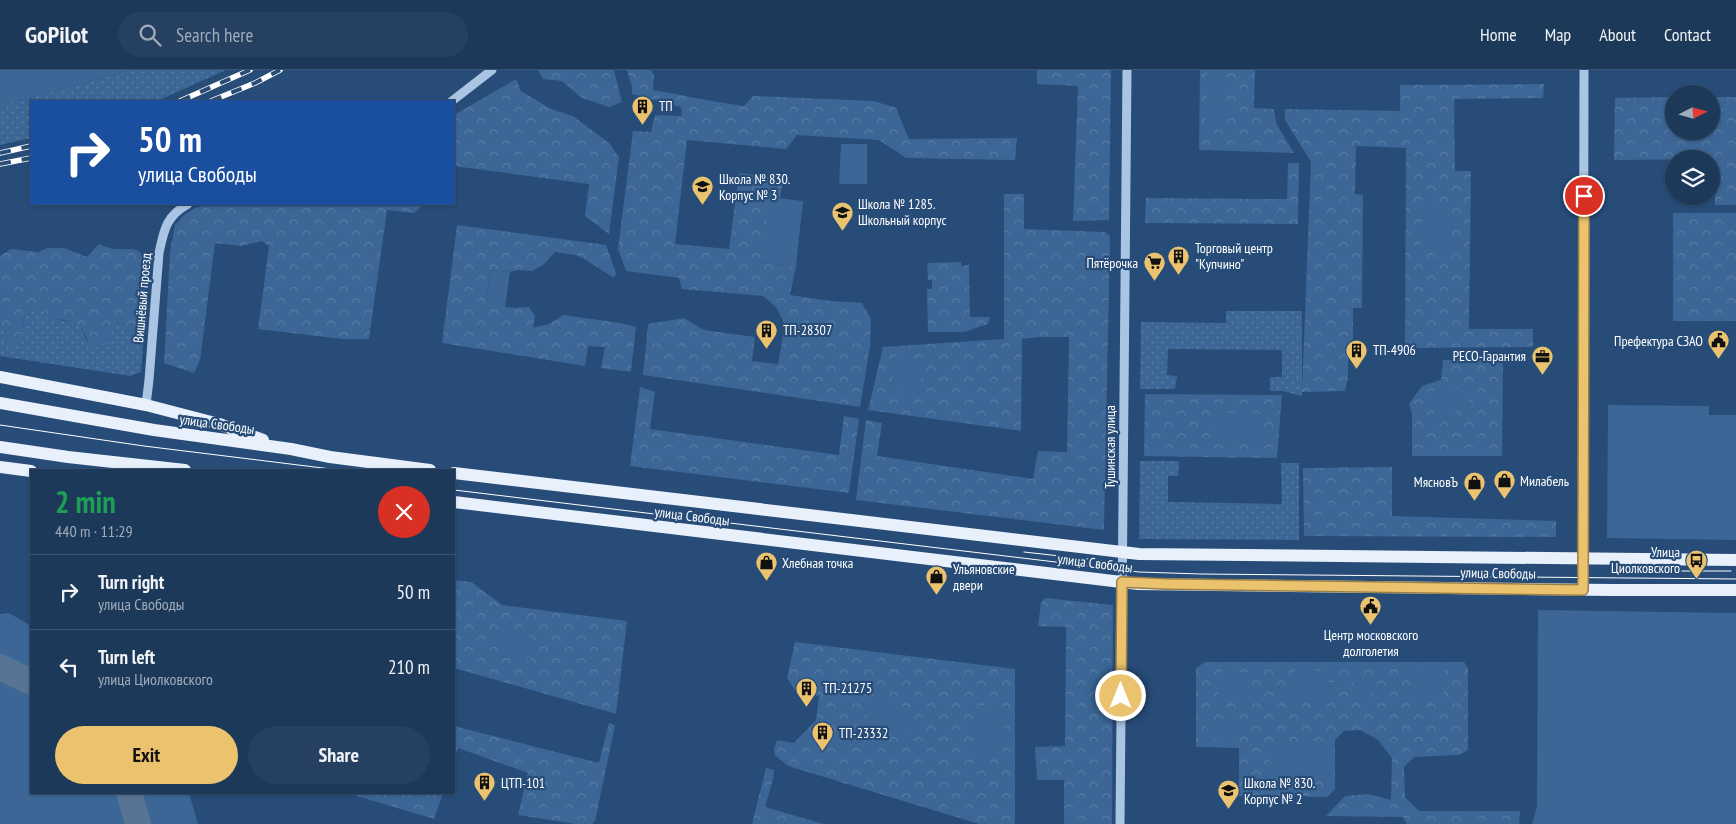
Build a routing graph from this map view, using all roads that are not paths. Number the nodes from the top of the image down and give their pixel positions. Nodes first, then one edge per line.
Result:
1 (492, 70) edge
2 (1127, 70) edge
3 (1584, 70) edge
4 (453, 100) edge
5 (186, 205) edge
6 (0, 377) edge
7 (0, 403) edge
8 (146, 405) junction
9 (0, 447) edge
10 (291, 449) junction
11 (0, 467) edge
12 (176, 469) edge
13 (422, 469) edge
14 (30, 471) edge
15 (455, 473) edge
16 (455, 502) edge
17 (1123, 553) junction
18 (1583, 559) junction
19 (1736, 560) edge
20 (1122, 582) junction
21 (1583, 590) junction
22 (1736, 590) edge
23 (1120, 824) edge

1 - 4 street
2 - 17 street, Тушинская улица
3 - 18 street
5 - 8 street, Вишнёвый проезд
6 - 8 main road
7 - 10 main road, улица Свободы
8 - 10 main road
9 - 12 main road
10 - 13 main road, улица Свободы
11 - 14 main road
15 - 17 main road, улица Свободы
16 - 20 main road, улица Свободы
17 - 18 main road, улица Свободы
17 - 20 street, Тушинская улица
18 - 19 main road, улица Свободы
18 - 21 street
20 - 21 main road, улица Свободы
20 - 23 street, Тушинская улица
21 - 22 main road, улица Свободы

